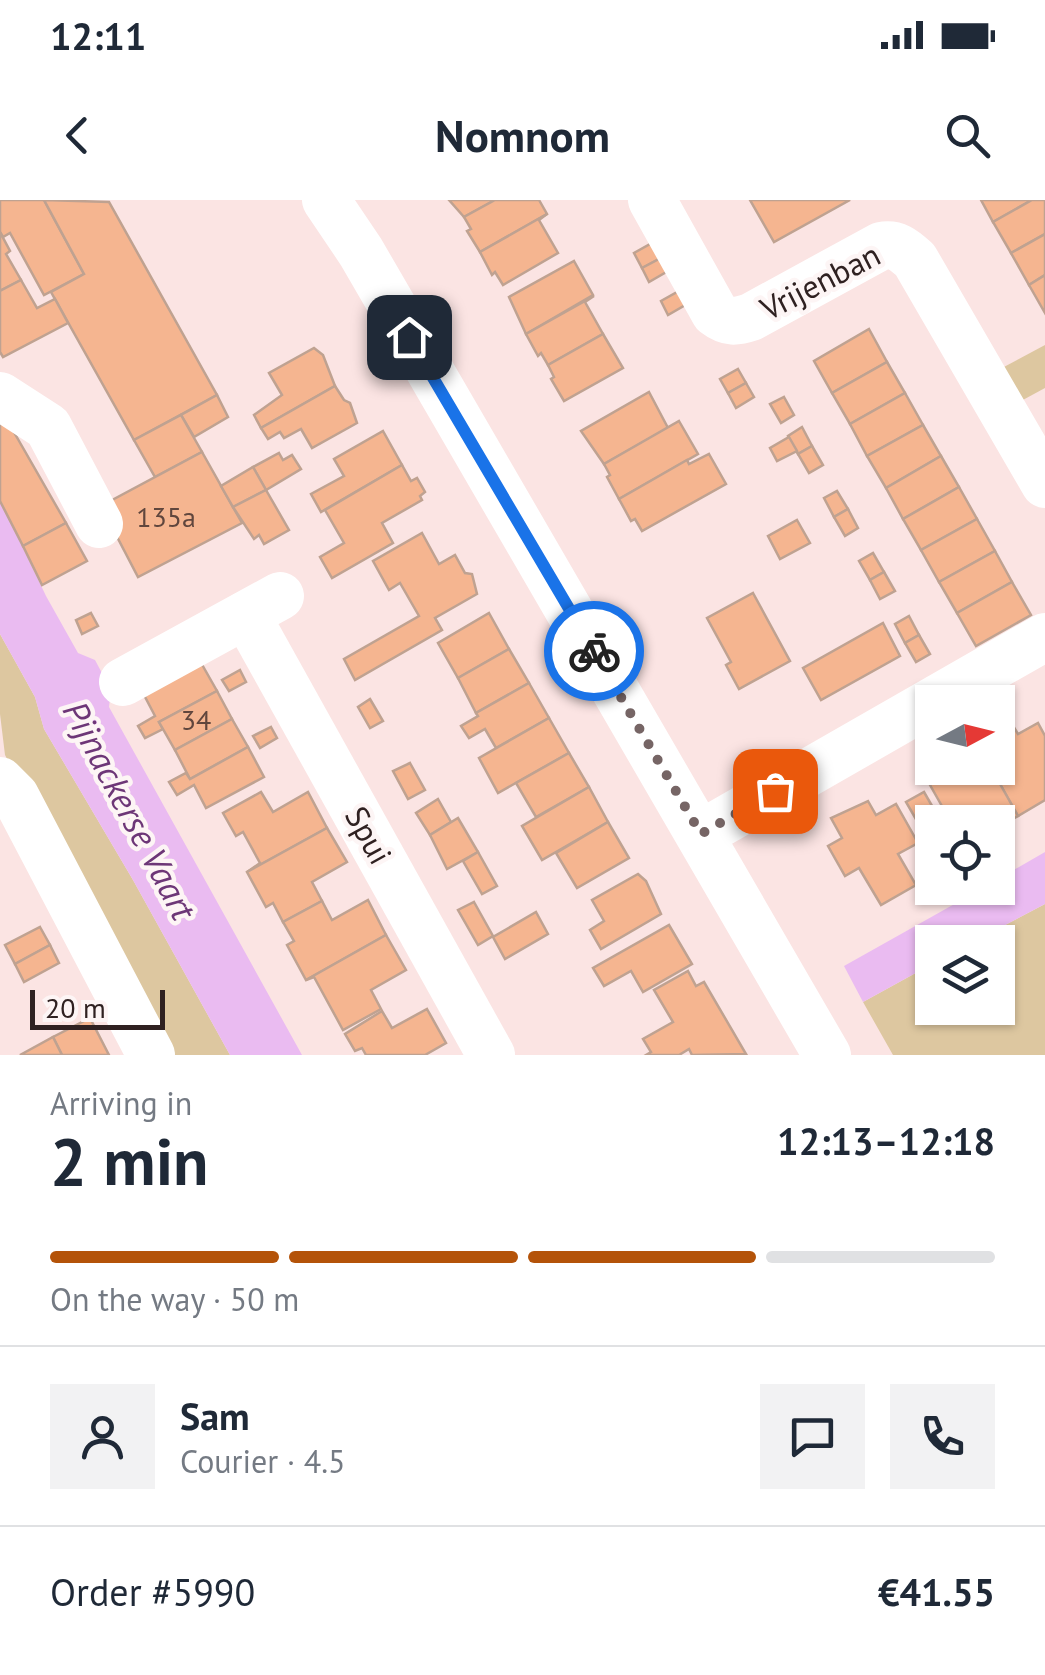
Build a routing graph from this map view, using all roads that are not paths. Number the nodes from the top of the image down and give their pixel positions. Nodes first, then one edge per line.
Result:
1 (326, 200) edge
2 (652, 200) edge
3 (0, 396) edge
4 (1045, 484) edge
5 (99, 524) dead end
6 (1045, 637) edge
7 (122, 682) dead end
8 (0, 781) edge
9 (701, 834) junction
10 (151, 1055) edge
11 (491, 1055) edge
12 (828, 1055) edge

1 - 9 street
2 - 4 street, Vrijenban
3 - 5 street
6 - 9 street
7 - 11 street, Spui
8 - 10 street
9 - 12 street

